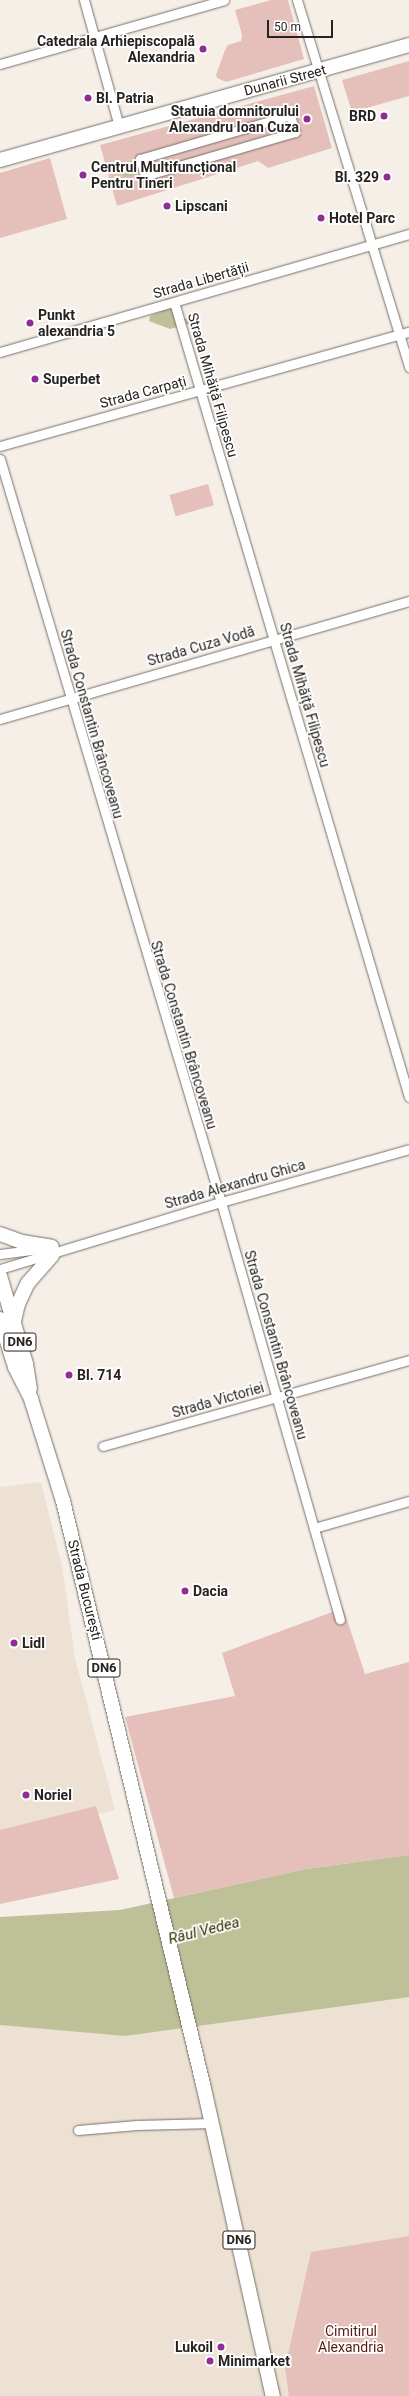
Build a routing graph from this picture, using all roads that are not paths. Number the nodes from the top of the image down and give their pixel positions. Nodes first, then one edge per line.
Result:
1 (84, 0) edge
2 (224, 0) edge
3 (297, 0) edge
4 (94, 37) junction
5 (409, 46) edge
6 (0, 64) edge
7 (318, 71) junction
8 (119, 126) junction
9 (295, 132) joint
10 (0, 160) edge
11 (409, 234) edge
12 (372, 245) junction
13 (174, 302) junction
14 (409, 332) edge
15 (400, 335) junction
16 (0, 352) edge
17 (409, 367) edge
18 (201, 391) junction
19 (0, 446) edge
20 (0, 459) edge
21 (409, 601) edge
22 (274, 640) junction
23 (69, 699) junction
24 (0, 719) edge
25 (409, 1097) edge
26 (409, 1149) edge
27 (221, 1202) junction
28 (0, 1234) edge
29 (52, 1251) junction
30 (0, 1254) edge
31 (0, 1269) edge
32 (0, 1276) edge
33 (4, 1326) edge
34 (409, 1360) edge
35 (277, 1398) junction
36 (104, 1446) dead end
37 (409, 1501) edge
38 (314, 1528) junction
39 (340, 1619) dead end
40 (212, 2123) junction
41 (78, 2130) dead end
42 (273, 2396) edge

1 - 4 street
2 - 4 street
3 - 7 street
4 - 6 street
4 - 8 street
5 - 7 main road, Dunarii Street
7 - 8 main road, Dunarii Street
7 - 12 street
8 - 10 main road, Dunarii Street
9 - 9 street
11 - 12 street, Strada Libertății
12 - 13 street, Strada Libertății
12 - 15 street
13 - 16 street, Strada Libertății
13 - 18 street, Strada Mihăiță Filipescu
14 - 15 street, Strada Carpați
15 - 17 street
15 - 18 street, Strada Carpați
18 - 19 street, Strada Carpați
18 - 22 street, Strada Mihăiță Filipescu
20 - 23 street, Strada Constantin Brâncoveanu
21 - 22 street, Strada Cuza Vodă
22 - 23 street, Strada Cuza Vodă
22 - 25 street, Strada Mihăiță Filipescu
23 - 24 street, Strada Cuza Vodă
23 - 27 street, Strada Constantin Brâncoveanu
26 - 27 street, Strada Alexandru Ghica
27 - 29 street, Strada Alexandru Ghica
27 - 35 street, Strada Constantin Brâncoveanu
28 - 29 main road
29 - 30 street, Strada Alexandru Ghica
29 - 31 street, Strada Alexandru Ghica
29 - 33 main road
32 - 33 main road, Strada București / DN6
33 - 40 main road, Strada București / DN6
34 - 35 street, Strada Victoriei
35 - 36 street, Strada Victoriei
35 - 38 street, Strada Constantin Brâncoveanu
37 - 38 street
38 - 39 street, Strada Constantin Brâncoveanu
40 - 41 street
40 - 42 main road, DN6

